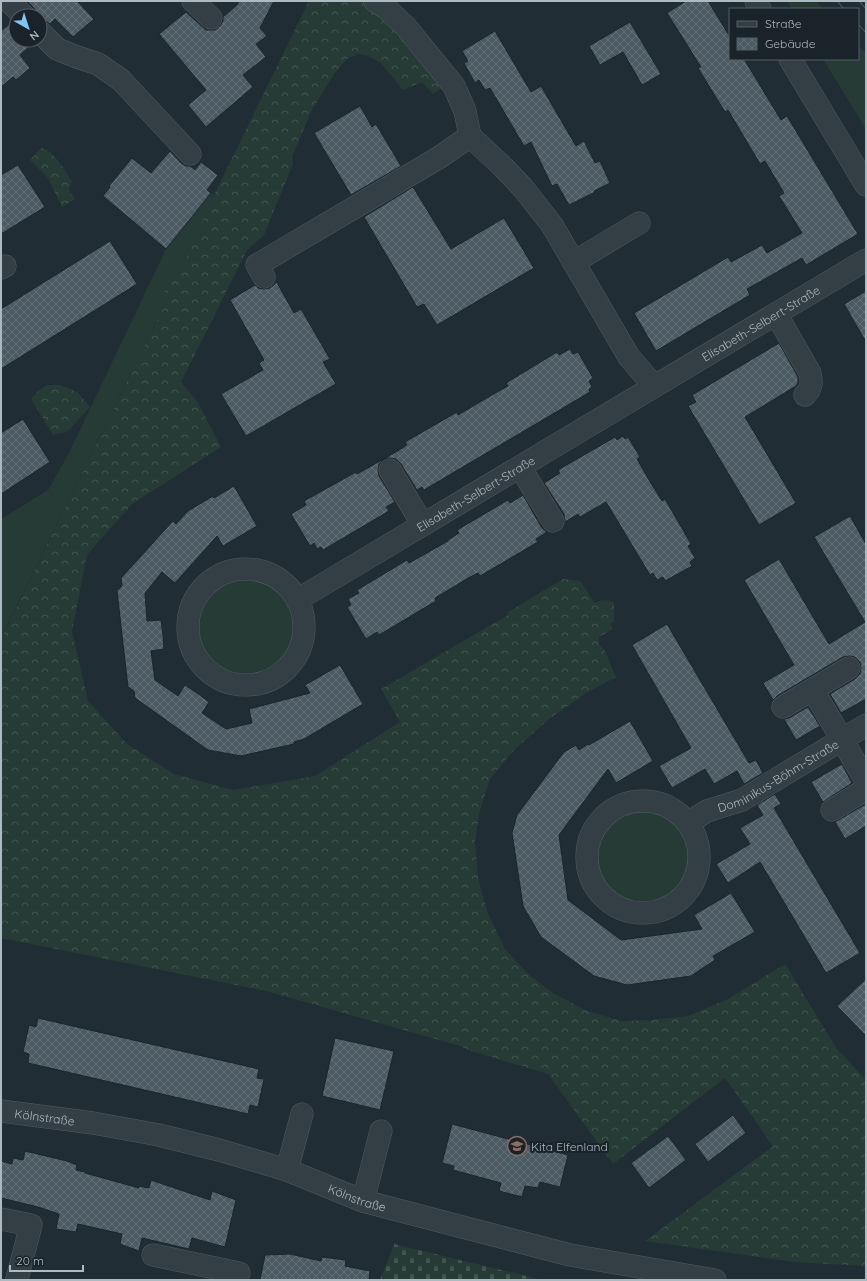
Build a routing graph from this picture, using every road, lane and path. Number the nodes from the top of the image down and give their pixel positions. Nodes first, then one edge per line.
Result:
1 (193, 1) edge
2 (375, 1) edge
3 (212, 18) dead end
4 (48, 40) edge
5 (791, 60) edge
6 (470, 136) junction
7 (190, 154) dead end
8 (866, 185) edge
9 (639, 223) dead end
10 (866, 260) edge
11 (574, 262) junction
12 (264, 277) dead end
13 (776, 314) junction
14 (654, 386) junction
15 (805, 395) dead end
16 (520, 467) junction
17 (390, 470) dead end
18 (553, 521) dead end
19 (423, 525) junction
20 (297, 600) junction
21 (849, 668) dead end
22 (813, 690) junction
23 (783, 707) dead end
24 (866, 725) edge
25 (841, 739) junction
26 (866, 781) edge
27 (866, 789) edge
28 (832, 810) dead end
29 (688, 823) junction
30 (1, 1111) edge
31 (302, 1114) dead end
32 (381, 1131) dead end
33 (287, 1170) junction
34 (363, 1201) junction
35 (1, 1219) edge
36 (153, 1254) dead end
37 (239, 1273) dead end
38 (17, 1279) dead end
39 (715, 1280) edge

1 - 3 street
2 - 6 street
4 - 7 street
5 - 8 street
6 - 11 street
6 - 12 street
9 - 11 street
10 - 13 street, Elisabeth-Selbert-Straße
11 - 14 street
13 - 14 street, Elisabeth-Selbert-Straße
13 - 15 street
14 - 16 street, Elisabeth-Selbert-Straße
16 - 18 street
16 - 19 street, Elisabeth-Selbert-Straße
17 - 19 street
19 - 20 street, Elisabeth-Selbert-Straße
20 - 20 street
21 - 22 street
22 - 23 street
22 - 25 street
24 - 25 street, Dominikus-Böhm-Straße
25 - 26 street
25 - 29 street, Dominikus-Böhm-Straße
27 - 28 street
29 - 29 street
30 - 33 street, Kölnstraße
31 - 33 street
32 - 34 street
33 - 34 street, Kölnstraße
34 - 39 street, Kölnstraße
35 - 38 street
36 - 37 street

